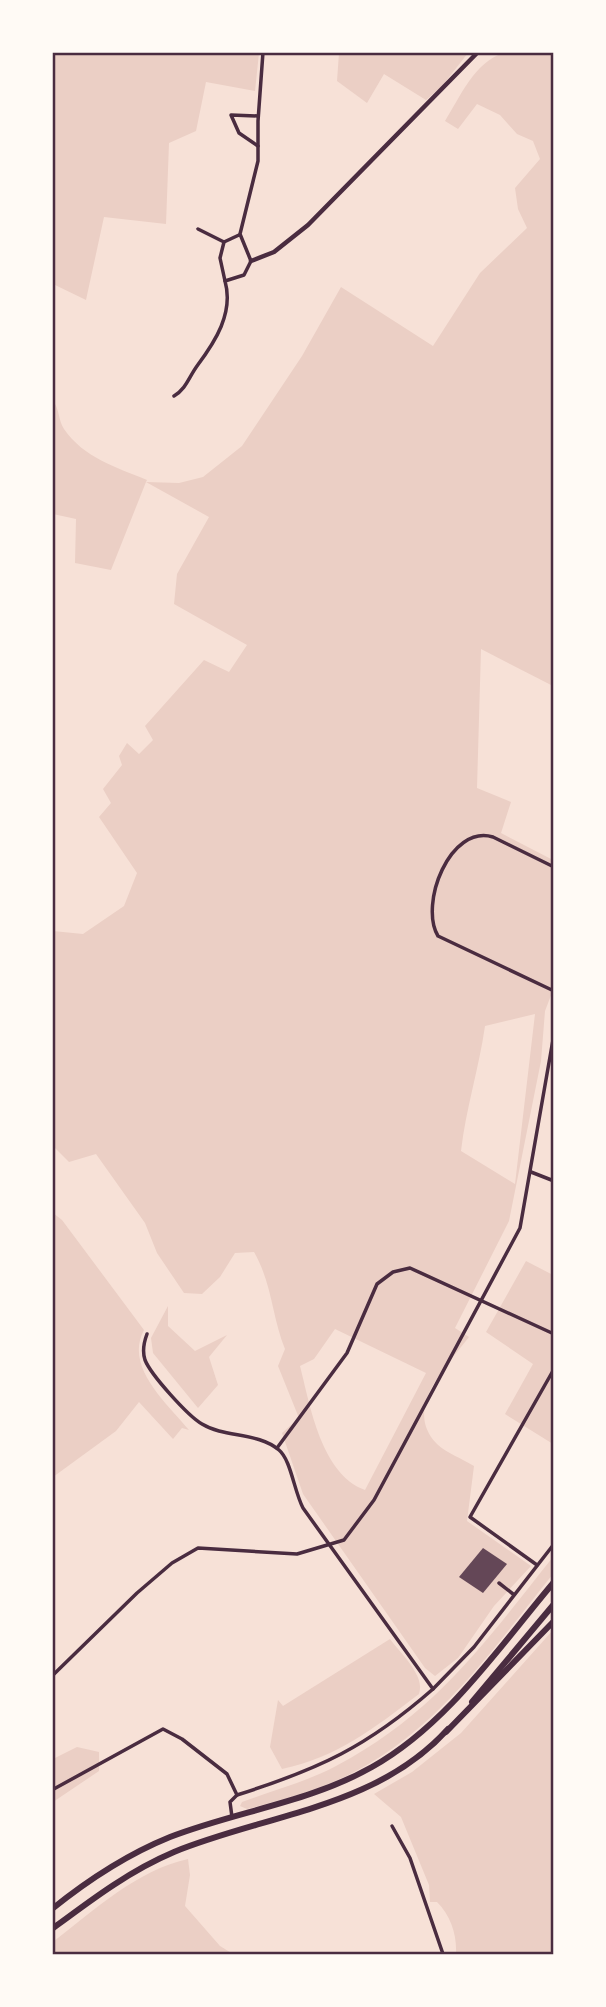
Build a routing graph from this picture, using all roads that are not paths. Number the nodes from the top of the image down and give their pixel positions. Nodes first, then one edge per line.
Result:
1 (263, 52) edge
2 (478, 52) edge
3 (258, 116) junction
4 (258, 146) junction
5 (198, 229) dead end
6 (240, 234) junction
7 (223, 242) junction
8 (251, 261) junction
9 (225, 281) junction
10 (174, 396) dead end
11 (554, 867) edge
12 (554, 990) edge
13 (554, 1034) edge
14 (531, 1172) junction
15 (554, 1181) edge
16 (484, 1300) junction
17 (148, 1334) dead end
18 (554, 1334) edge
19 (554, 1368) edge
20 (278, 1448) junction
21 (329, 1544) junction
22 (554, 1544) edge
23 (537, 1565) junction
24 (554, 1582) edge
25 (499, 1583) dead end
26 (513, 1594) junction
27 (554, 1604) edge
28 (554, 1621) edge
29 (52, 1676) edge
30 (433, 1689) junction
31 (446, 1731) junction
32 (52, 1790) edge
33 (237, 1795) junction
34 (233, 1818) junction
35 (392, 1826) dead end
36 (52, 1909) edge
37 (52, 1929) edge
38 (443, 1955) edge

1 - 3 street
2 - 8 street
3 - 4 street
3 - 4 street
4 - 6 street
5 - 7 street
6 - 7 street
6 - 8 street
7 - 9 street
8 - 9 street
9 - 10 street
11 - 12 street
13 - 14 street
14 - 15 street
14 - 16 street
16 - 18 street
16 - 20 street
16 - 21 street
17 - 20 street
19 - 23 street
20 - 21 street
21 - 29 street
21 - 30 street
22 - 23 street
23 - 26 street
24 - 34 main road
25 - 26 street
26 - 30 street
27 - 31 main road
28 - 31 main road
30 - 33 street
31 - 37 main road
32 - 33 street
33 - 34 street
34 - 36 main road
35 - 38 street

